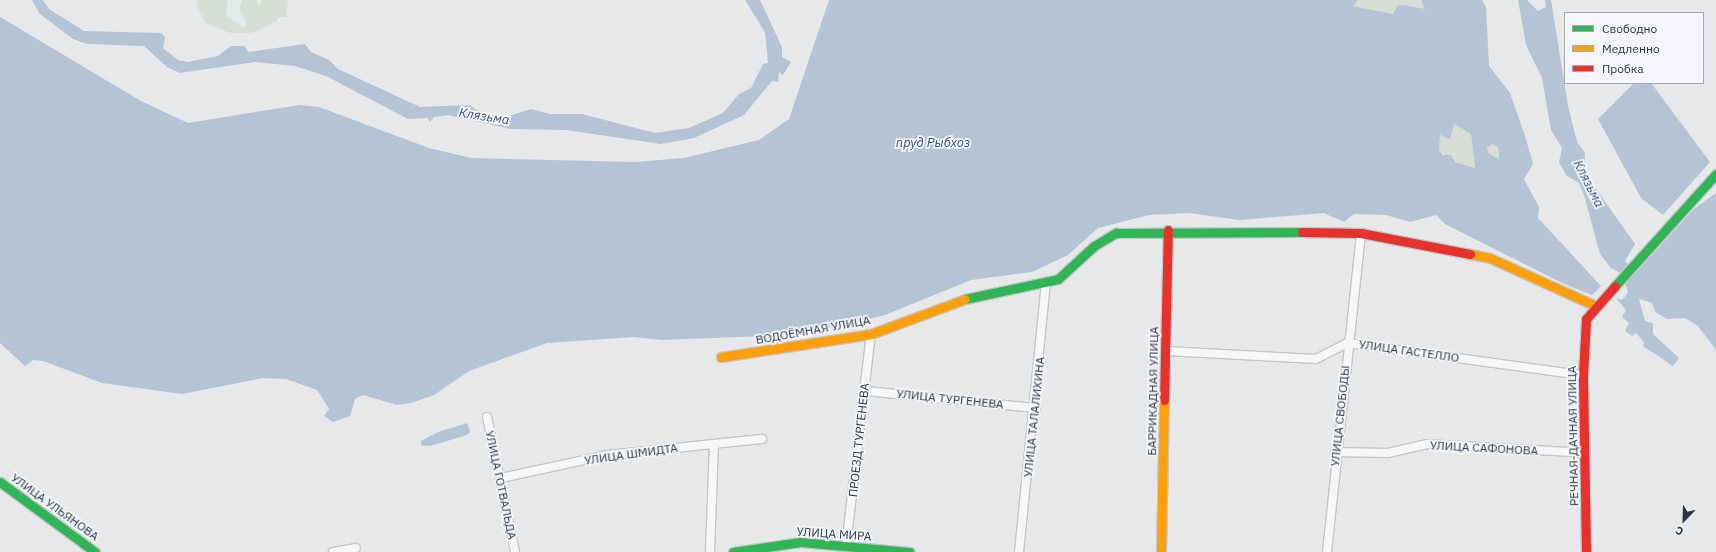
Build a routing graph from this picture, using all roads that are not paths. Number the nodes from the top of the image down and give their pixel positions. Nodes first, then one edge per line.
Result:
1 (1716, 174) edge
2 (1168, 230) junction
3 (1361, 233) junction
4 (1046, 282) junction
5 (1596, 306) junction
6 (871, 334) junction
7 (1348, 343) junction
8 (1166, 351) junction
9 (721, 357) dead end
10 (1583, 375) junction
11 (865, 391) junction
12 (1036, 408) junction
13 (487, 417) dead end
14 (762, 439) dead end
15 (714, 444) junction
16 (1335, 452) junction
17 (1586, 453) junction
18 (501, 478) junction
19 (0, 482) edge
20 (846, 546) junction
21 (356, 548) dead end
22 (95, 552) edge
23 (333, 552) edge
24 (515, 552) edge
25 (710, 552) edge
26 (733, 552) edge
27 (910, 552) edge
28 (1019, 552) edge
29 (1161, 552) edge
30 (1327, 552) edge
31 (1586, 552) edge

1 - 5 street
2 - 3 street, ВОДОЁМНАЯ УЛИЦА
2 - 4 street, ВОДОЁМНАЯ УЛИЦА
2 - 8 street, БАРРИКАДНАЯ УЛИЦА
3 - 5 street, ВОДОЁМНАЯ УЛИЦА
3 - 7 street, УЛИЦА СВОБОДЫ
4 - 6 street, ВОДОЁМНАЯ УЛИЦА
4 - 12 street, УЛИЦА ТАЛАЛИХИНА
5 - 10 street, РЕЧНАЯ-ДАЧНАЯ УЛИЦА
6 - 9 street, ВОДОЁМНАЯ УЛИЦА
6 - 11 street, ПРОЕЗД ТУРГЕНЕВА
7 - 8 street, УЛИЦА ГАСТЕЛЛО
7 - 10 street, УЛИЦА ГАСТЕЛЛО
7 - 16 street, УЛИЦА СВОБОДЫ
8 - 29 street, БАРРИКАДНАЯ УЛИЦА
10 - 17 street, РЕЧНАЯ-ДАЧНАЯ УЛИЦА
11 - 12 street, УЛИЦА ТУРГЕНЕВА
11 - 20 street, ПРОЕЗД ТУРГЕНЕВА
12 - 28 street, УЛИЦА ТАЛАЛИХИНА
13 - 18 street, УЛИЦА ГОТВАЛЬДА
14 - 15 street, УЛИЦА ШМИДТА
15 - 18 street, УЛИЦА ШМИДТА
15 - 25 street
16 - 17 street, УЛИЦА САФОНОВА
16 - 30 street, УЛИЦА СВОБОДЫ
17 - 31 street, РЕЧНАЯ-ДАЧНАЯ УЛИЦА
18 - 24 street, УЛИЦА ГОТВАЛЬДА
19 - 22 street, УЛИЦА УЛЬЯНОВА
20 - 26 street, УЛИЦА МИРА
20 - 27 street, УЛИЦА МИРА
21 - 23 street

